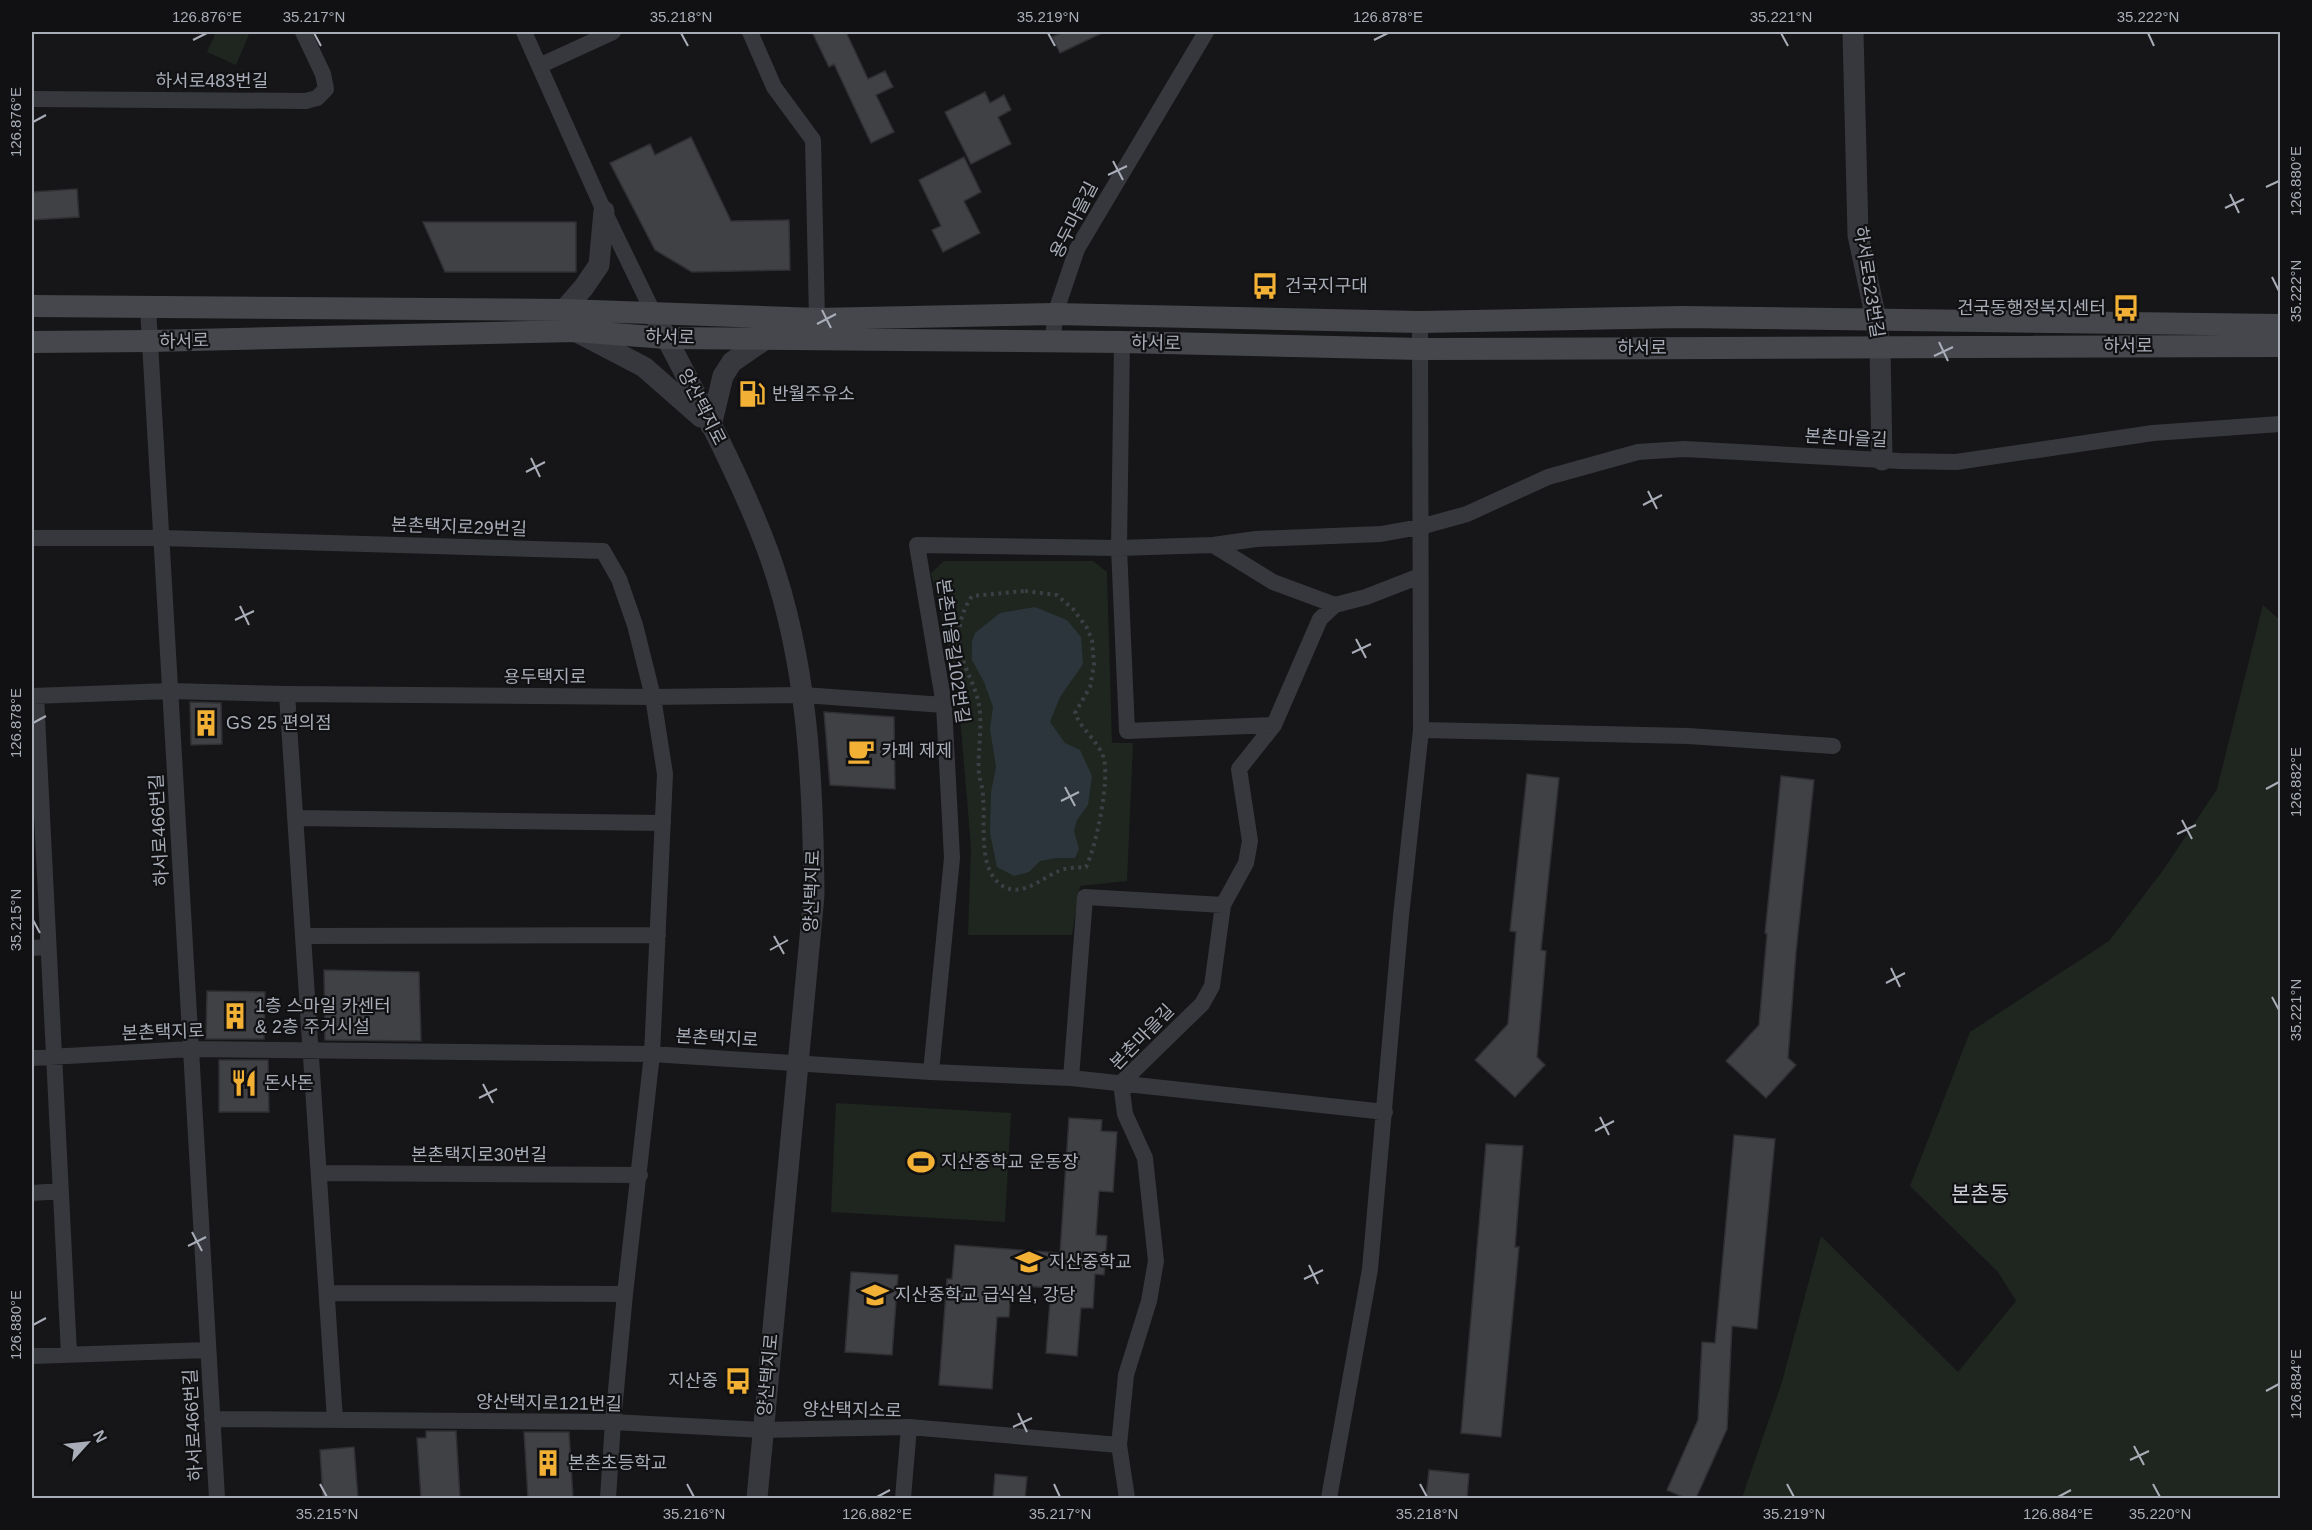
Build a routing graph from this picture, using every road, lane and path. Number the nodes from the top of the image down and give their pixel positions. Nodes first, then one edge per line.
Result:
1 (303, 32) edge
2 (524, 32) edge
3 (613, 32) edge
4 (750, 32) edge
5 (1206, 32) edge
6 (1853, 32) edge
7 (539, 66) junction
8 (32, 99) edge
9 (604, 211) junction
10 (32, 306) edge
11 (148, 308) junction
12 (564, 310) junction
13 (653, 312) junction
14 (1055, 314) junction
15 (817, 319) junction
16 (1876, 319) junction
17 (1420, 322) junction
18 (2280, 325) edge
19 (576, 331) junction
20 (666, 338) junction
21 (767, 338) junction
22 (150, 341) junction
23 (1053, 341) junction
24 (32, 342) edge
25 (1122, 342) junction
26 (2280, 346) edge
27 (1880, 347) junction
28 (1420, 349) junction
29 (2280, 424) edge
30 (711, 426) junction
31 (1882, 460) junction
32 (1420, 527) junction
33 (32, 538) edge
34 (162, 538) junction
35 (1213, 545) junction
36 (1119, 548) junction
37 (1420, 576) junction
38 (1335, 605) junction
39 (1092, 640) joint
40 (170, 691) junction
41 (287, 694) junction
42 (803, 695) junction
43 (34, 696) edge
44 (653, 697) junction
45 (944, 705) junction
46 (1274, 725) junction
47 (1421, 730) junction
48 (1833, 746) dead end
49 (37, 818) edge
50 (295, 818) junction
51 (663, 824) junction
52 (1223, 905) junction
53 (658, 935) junction
54 (303, 936) junction
55 (40, 947) edge
56 (191, 1049) junction
57 (310, 1050) junction
58 (652, 1054) junction
59 (54, 1057) junction
60 (32, 1058) edge
61 (798, 1062) junction
62 (931, 1072) junction
63 (1071, 1078) junction
64 (1120, 1083) junction
65 (1385, 1112) junction
66 (319, 1173) junction
67 (640, 1175) junction
68 (60, 1191) junction
69 (32, 1193) edge
70 (327, 1293) junction
71 (625, 1294) junction
72 (208, 1350) junction
73 (69, 1354) junction
74 (32, 1356) edge
75 (212, 1419) junction
76 (335, 1420) junction
77 (613, 1422) junction
78 (909, 1427) junction
79 (762, 1430) junction
80 (1119, 1445) junction
81 (217, 1498) edge
82 (608, 1498) edge
83 (757, 1498) edge
84 (903, 1498) edge
85 (1126, 1498) edge
86 (1329, 1498) edge

1 - 8 street, 하서로483번길
2 - 7 street
3 - 7 street
4 - 15 street
5 - 14 street, 용두마을길
6 - 16 street, 하서로523번길
7 - 9 street
9 - 12 street
9 - 13 street
10 - 11 main road, 하서로
11 - 12 main road, 하서로
11 - 22 street, 하서로466번길
12 - 13 main road, 하서로
13 - 15 main road, 하서로
13 - 20 street, 양산택지로
14 - 15 main road, 하서로
14 - 17 main road, 하서로
14 - 23 street, 용두마을길
16 - 17 main road, 하서로
16 - 18 main road, 하서로
16 - 27 street, 하서로523번길
17 - 28 street
19 - 20 main road, 하서로
19 - 22 main road, 하서로
19 - 30 street
20 - 21 main road, 하서로
20 - 30 street, 양산택지로
21 - 23 main road, 하서로
21 - 30 street
22 - 24 main road, 하서로
22 - 34 street, 하서로466번길
23 - 25 main road, 하서로
25 - 28 main road, 하서로
25 - 36 street
26 - 27 main road, 하서로
27 - 28 main road, 하서로
27 - 31 street, 하서로523번길
28 - 32 street
29 - 31 street, 본촌마을길
30 - 42 street, 양산택지로
31 - 32 street, 본촌마을길
32 - 35 street, 본촌마을길102번길
32 - 37 street
33 - 34 street, 본촌택지로29번길
34 - 40 street, 하서로466번길
34 - 44 street, 본촌택지로29번길
35 - 36 street, 본촌마을길102번길
35 - 38 street
36 - 45 street, 본촌마을길102번길
36 - 46 street
37 - 38 street
37 - 47 street
38 - 46 street, 본촌마을길
39 - 39 path
40 - 41 street, 용두택지로
40 - 43 street, 용두택지로
40 - 56 street, 하서로466번길
41 - 44 street, 용두택지로
41 - 50 street
42 - 44 street, 용두택지로
42 - 45 street, 용두택지로
42 - 61 street, 양산택지로
43 - 49 street, 용두택지로
44 - 51 street, 본촌택지로29번길
45 - 62 street, 본촌마을길102번길
46 - 52 street, 본촌마을길
47 - 48 street
47 - 65 street
49 - 55 street, 용두택지로
50 - 51 street
50 - 54 street
51 - 53 street, 본촌택지로29번길
52 - 63 street
52 - 64 street, 본촌마을길
53 - 54 street
53 - 58 street, 본촌택지로29번길
54 - 57 street
55 - 59 street
56 - 57 street, 본촌택지로
56 - 59 street, 본촌택지로
56 - 72 street, 하서로466번길
57 - 58 street, 본촌택지로
57 - 66 street
58 - 61 street, 본촌택지로
58 - 67 street
59 - 60 street, 본촌택지로
59 - 68 street
61 - 62 street, 본촌택지로
61 - 79 street, 양산택지로
62 - 63 street, 본촌택지로
63 - 64 street, 본촌택지로
64 - 65 street, 본촌택지로
64 - 80 street, 본촌마을길
65 - 86 street
66 - 67 street, 본촌택지로30번길
66 - 70 street
67 - 71 street
68 - 69 street
68 - 73 street
70 - 71 street
70 - 76 street
71 - 77 street
72 - 73 street, 하서로466번길
72 - 75 street, 하서로466번길
73 - 74 street, 하서로466번길
75 - 76 street, 양산택지로121번길
75 - 81 street, 하서로466번길
76 - 77 street, 양산택지로121번길
77 - 79 street, 양산택지로121번길
77 - 82 street
78 - 79 street, 양산택지소로
78 - 80 street
78 - 84 street, 양산택지소로
79 - 83 street, 양산택지로
80 - 85 street, 본촌마을길

